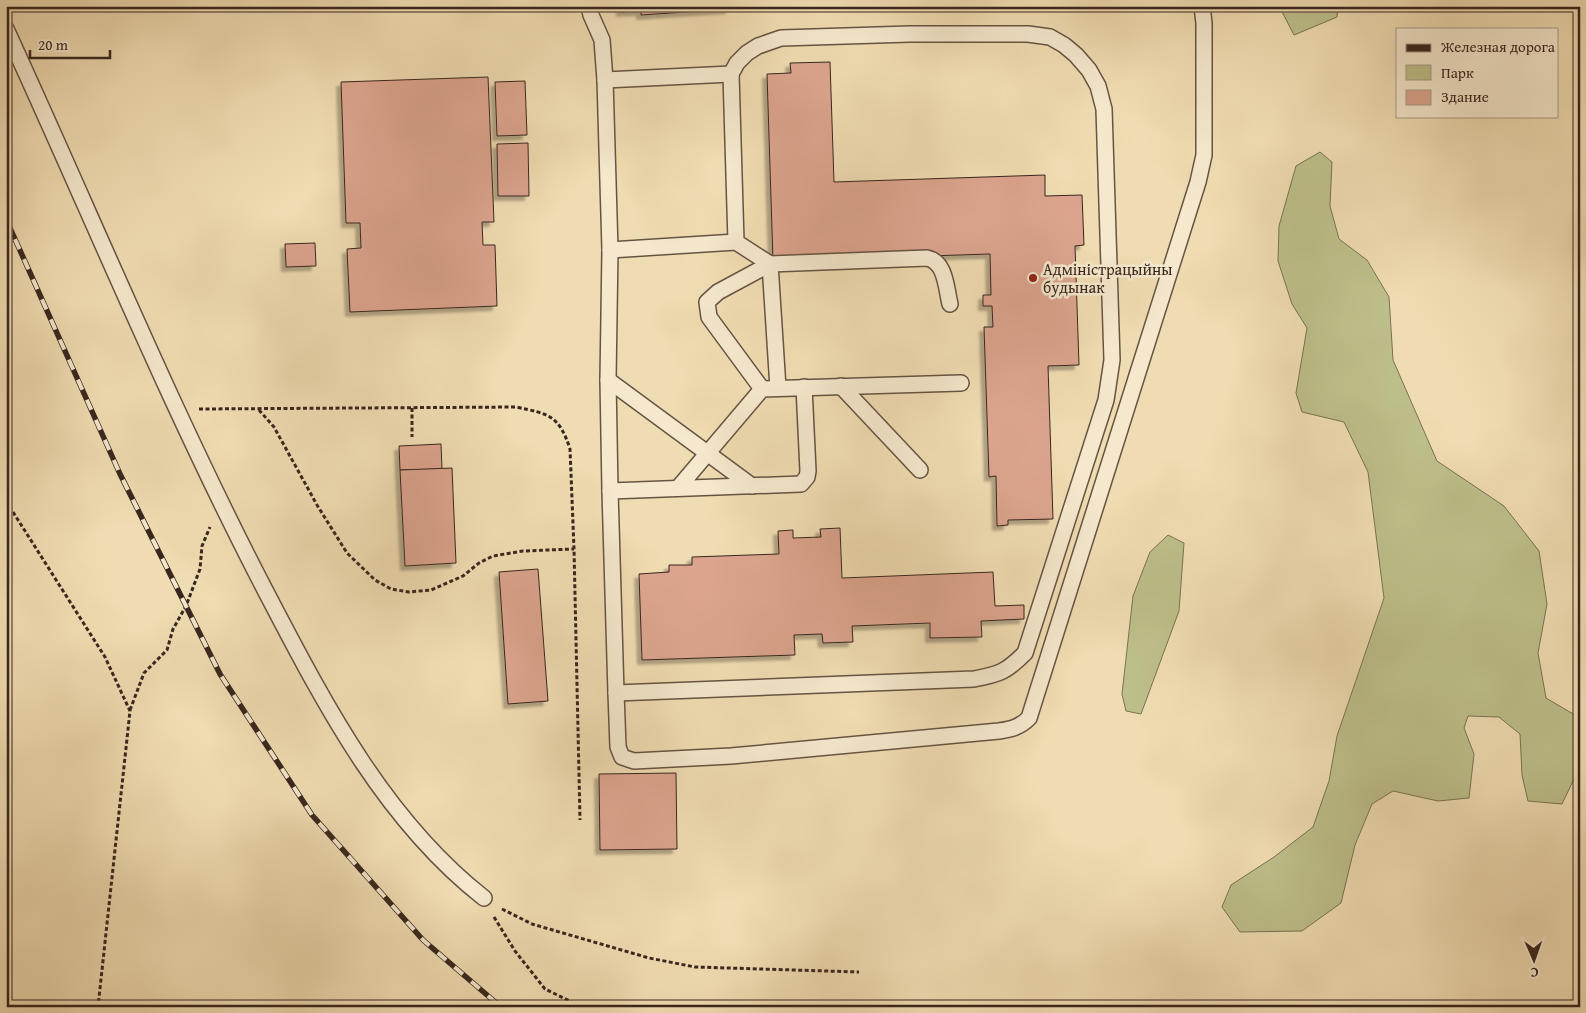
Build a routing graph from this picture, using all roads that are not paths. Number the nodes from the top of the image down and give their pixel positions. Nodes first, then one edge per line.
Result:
1 (589, 6) edge
2 (1202, 6) edge
3 (6, 29) edge
4 (731, 74) junction
5 (605, 80) junction
6 (736, 242) junction
7 (610, 250) junction
8 (770, 264) junction
9 (950, 304) dead end
10 (608, 380) junction
11 (961, 383) dead end
12 (841, 386) junction
13 (804, 387) junction
14 (778, 388) junction
15 (762, 389) junction
16 (707, 453) junction
17 (920, 470) dead end
18 (752, 486) junction
19 (678, 488) junction
20 (610, 491) junction
21 (616, 693) junction
22 (485, 900) road end

1 - 5 lane
2 - 21 lane
3 - 22 lane
4 - 5 lane
4 - 6 lane
4 - 21 lane
5 - 7 lane
6 - 7 lane
6 - 8 lane
7 - 10 lane
8 - 9 lane
8 - 14 lane
8 - 15 lane
10 - 16 lane
10 - 20 lane
11 - 12 lane
12 - 13 lane
12 - 17 lane
13 - 14 lane
13 - 18 lane
14 - 15 lane
15 - 16 lane
16 - 18 lane
16 - 19 lane
18 - 19 lane
19 - 20 lane
20 - 21 lane

